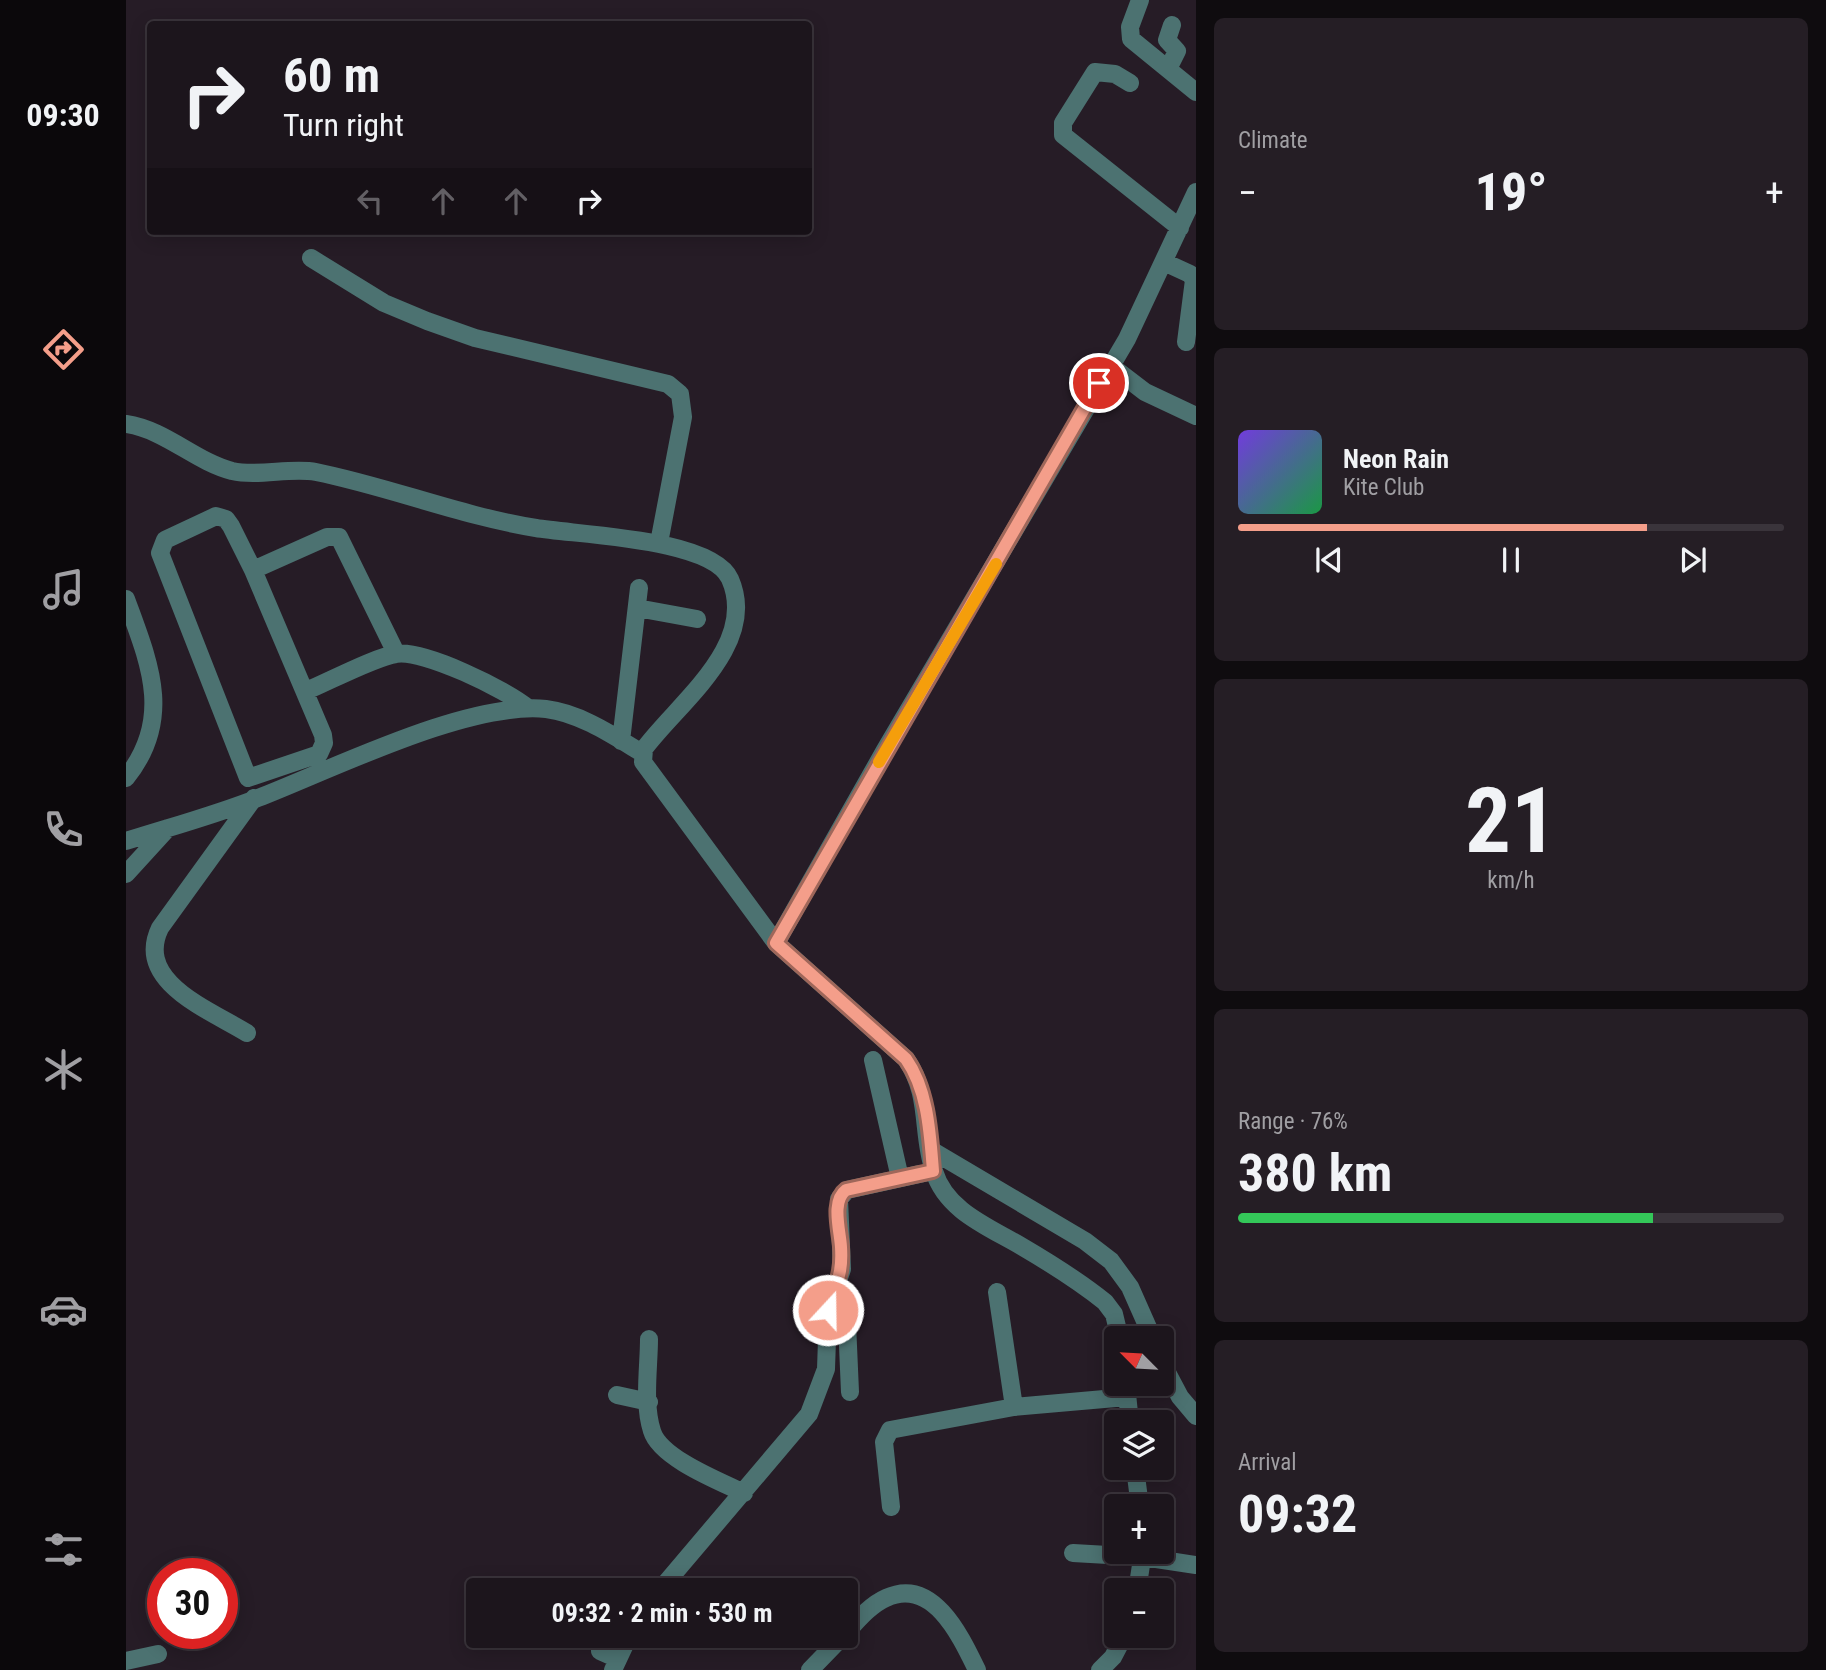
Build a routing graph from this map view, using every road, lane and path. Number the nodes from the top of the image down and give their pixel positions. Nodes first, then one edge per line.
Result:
1 (1140, 0) edge
2 (1172, 25) dead end
3 (1168, 69) junction
4 (1130, 83) dead end
5 (1196, 92) edge
6 (1196, 192) edge
7 (1180, 228) junction
8 (311, 258) dead end
9 (1164, 262) junction
10 (1186, 341) dead end
11 (1111, 366) junction
12 (1196, 416) edge
13 (126, 424) edge
14 (659, 543) junction
15 (253, 570) junction
16 (639, 588) dead end
17 (126, 599) edge
18 (637, 608) junction
19 (697, 619) dead end
20 (396, 653) junction
21 (306, 691) junction
22 (528, 708) junction
23 (621, 741) junction
24 (642, 754) junction
25 (126, 778) edge
26 (248, 778) junction
27 (255, 799) junction
28 (169, 827) junction
29 (126, 841) edge
30 (126, 874) edge
31 (776, 943) junction
32 (247, 1033) dead end
33 (873, 1060) dead end
34 (931, 1150) junction
35 (933, 1171) junction
36 (900, 1178) junction
37 (839, 1283) junction
38 (996, 1292) dead end
39 (1117, 1326) edge
40 (1147, 1326) edge
41 (649, 1339) dead end
42 (1174, 1386) edge
43 (850, 1392) dead end
44 (1104, 1394) edge
45 (617, 1395) dead end
46 (649, 1402) junction
47 (1014, 1407) junction
48 (1196, 1416) edge
49 (744, 1493) junction
50 (891, 1507) dead end
51 (1073, 1553) dead end
52 (1104, 1553) edge
53 (1174, 1560) edge
54 (1196, 1565) edge
55 (670, 1578) edge
56 (858, 1621) edge
57 (623, 1648) edge
58 (831, 1648) edge
59 (1118, 1648) edge
60 (600, 1651) dead end
61 (158, 1654) dead end
62 (126, 1661) edge
63 (615, 1665) edge
64 (810, 1670) edge
65 (977, 1670) edge
66 (1100, 1670) edge

1 - 3 street
2 - 3 street
3 - 5 street
4 - 7 street
6 - 7 street
7 - 9 street
8 - 14 street
9 - 10 street
9 - 11 street
11 - 12 street
11 - 31 street
13 - 14 street
14 - 24 street
15 - 20 street
15 - 21 street
15 - 26 street
16 - 18 street
17 - 25 street
18 - 19 street
18 - 23 street
20 - 21 street
20 - 22 street
21 - 26 street
22 - 23 street
22 - 27 street
23 - 24 street
24 - 31 street
26 - 27 street
27 - 28 street
27 - 32 street
28 - 29 street
28 - 30 street
31 - 34 street
33 - 36 street
34 - 35 street
34 - 40 street
35 - 36 street
35 - 39 street
36 - 37 street
37 - 43 street
37 - 49 street
38 - 47 street
41 - 46 street
42 - 48 street
44 - 47 street
45 - 46 street
46 - 49 street
47 - 50 street
49 - 55 street
51 - 52 street
53 - 54 street
56 - 65 street
57 - 63 street
58 - 64 street
59 - 66 street
60 - 63 street
61 - 62 street

